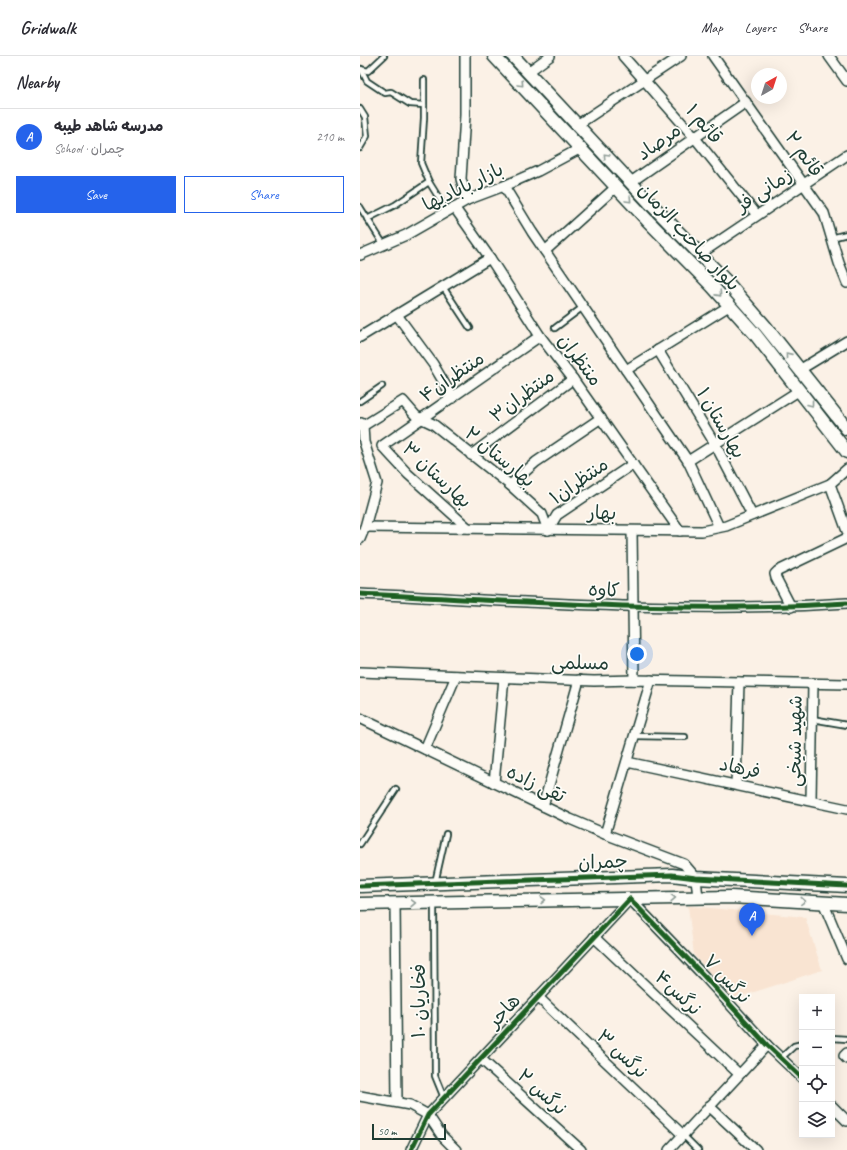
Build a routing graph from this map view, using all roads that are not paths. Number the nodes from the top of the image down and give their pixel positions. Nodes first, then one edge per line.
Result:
1 (384, 56) edge
2 (465, 56) edge
3 (494, 56) edge
4 (513, 56) edge
5 (550, 56) edge
6 (623, 56) edge
7 (681, 56) edge
8 (712, 56) edge
9 (829, 56) edge
10 (361, 69) edge
11 (528, 72) junction
12 (424, 80) dead end
13 (645, 80) junction
14 (847, 81) edge
15 (746, 102) junction
16 (424, 105) junction
17 (360, 109) edge
18 (577, 125) junction
19 (695, 138) junction
20 (591, 139) junction
21 (360, 148) edge
22 (581, 148) junction
23 (847, 155) edge
24 (429, 182) junction
25 (631, 182) junction
26 (804, 184) junction
27 (504, 186) junction
28 (616, 187) junction
29 (467, 200) junction
30 (360, 208) edge
31 (451, 210) junction
32 (757, 216) junction
33 (367, 219) junction
34 (847, 234) edge
35 (831, 238) junction
36 (384, 245) junction
37 (545, 251) junction
38 (700, 254) junction
39 (360, 255) edge
40 (490, 258) junction
41 (846, 277) edge
42 (443, 287) junction
43 (730, 306) junction
44 (583, 307) junction
45 (397, 315) junction
46 (470, 328) dead end
47 (555, 328) dead end
48 (540, 336) junction
49 (360, 337) edge
50 (847, 342) edge
51 (658, 350) junction
52 (626, 370) junction
53 (800, 370) junction
54 (574, 379) junction
55 (382, 386) dead end
56 (800, 390) junction
57 (453, 398) junction
58 (360, 401) edge
59 (422, 418) junction
60 (601, 418) junction
61 (362, 424) edge
62 (847, 429) edge
63 (715, 444) junction
64 (382, 446) joint
65 (847, 452) edge
66 (471, 455) junction
67 (688, 461) junction
68 (633, 464) junction
69 (847, 469) edge
70 (830, 484) junction
71 (510, 485) junction
72 (752, 515) junction
73 (365, 527) junction
74 (719, 527) junction
75 (468, 528) junction
76 (548, 530) junction
77 (632, 530) junction
78 (680, 531) junction
79 (847, 531) edge
80 (847, 538) edge
81 (360, 539) edge
82 (360, 594) edge
83 (847, 603) edge
84 (633, 607) junction
85 (791, 607) junction
86 (360, 672) edge
87 (456, 676) junction
88 (504, 678) junction
89 (578, 680) junction
90 (634, 680) junction
91 (651, 680) junction
92 (739, 682) junction
93 (813, 683) junction
94 (847, 684) edge
95 (360, 718) edge
96 (812, 719) junction
97 (847, 725) edge
98 (634, 736) junction
99 (685, 737) dead end
100 (425, 749) junction
101 (627, 762) junction
102 (494, 783) junction
103 (736, 785) junction
104 (396, 789) dead end
105 (811, 800) junction
106 (543, 806) junction
107 (847, 809) edge
108 (446, 834) dead end
109 (605, 834) junction
110 (360, 844) edge
111 (696, 878) junction
112 (435, 883) junction
113 (360, 886) edge
114 (847, 886) edge
115 (698, 898) junction
116 (630, 899) junction
117 (434, 902) junction
118 (823, 902) junction
119 (395, 903) junction
120 (360, 904) edge
121 (847, 904) edge
122 (594, 937) junction
123 (847, 959) edge
124 (538, 998) junction
125 (835, 1038) edge
126 (847, 1039) edge
127 (767, 1045) junction
128 (799, 1045) edge
129 (847, 1053) edge
130 (481, 1058) junction
131 (781, 1058) junction
132 (847, 1059) edge
133 (740, 1074) junction
134 (799, 1075) edge
135 (360, 1096) edge
136 (444, 1098) junction
137 (396, 1102) junction
138 (709, 1106) junction
139 (835, 1109) edge
140 (428, 1115) junction
141 (847, 1121) edge
142 (683, 1135) junction
143 (411, 1150) edge
144 (456, 1150) edge
145 (581, 1150) edge
146 (669, 1150) edge
147 (698, 1150) edge
148 (756, 1150) edge

1 - 10 lane
2 - 29 street
3 -> 22 main road, بلوار صاحب الزمان
4 - 11 main road, بلوار صاحب الزمان
5 - 11 street
6 - 13 street, قائم ۱
7 - 13 street
8 - 15 street, قائم ۲
9 - 14 street
10 - 16 lane
11 - 18 main road, بلوار صاحب الزمان
12 - 16 lane
13 - 18 street
13 - 19 street, قائم ۱
15 - 19 street, مرصاد
15 - 26 street, قائم ۲
16 - 24 lane
17 - 21 lane
18 - 20 main road, بلوار صاحب الزمان
19 - 25 street, مرصاد
19 - 32 street, قائم ۱
20 - 22 main road
25 -> 20 main road, بلوار صاحب الزمان
22 - 27 street, بازار بابادیها
22 - 28 main road, بلوار صاحب الزمان
23 - 26 street, زمانی فر
24 - 31 lane
24 - 33 lane
25 - 38 main road, بلوار صاحب الزمان
26 - 32 street, زمانی فر
26 - 35 street, قائم ۲
27 - 29 street, بازار بابادیها
27 - 37 street
28 - 37 street
28 -> 43 main road, بلوار صاحب الزمان
29 - 31 street, بازار بابادیها
30 - 33 lane
31 - 36 street, بازار بابادیها
31 - 40 street, منتظران
32 - 38 street, زمانی فر
33 - 36 lane
34 - 35 lane
35 - 41 street, قائم ۲
36 - 39 street, بازار بابادیها
37 - 44 street
53 -> 38 main road, بلوار صاحب الزمان
40 - 42 street
40 - 48 street, منتظران
42 - 45 street
42 - 46 lane
43 - 51 street
43 - 56 main road, بلوار صاحب الزمان
44 - 47 lane
44 - 52 street
45 - 49 street
45 - 57 street
48 - 54 street, منتظران
48 - 57 street, منتظران۴
50 - 53 street
51 - 52 street
51 - 63 street, بهارستان ۱
52 - 67 street
53 - 62 main road, بلوار صاحب الزمان
54 - 60 street, منتظران
54 - 66 street, منتظران۳
55 - 58 lane
56 - 63 street
56 -> 65 main road, بلوار صاحب الزمان
57 - 59 street, منتظران۴
59 - 61 street, بهارستان ۲
59 - 64 street, منتظران۴
59 - 66 street, بهارستان ۲
60 - 68 street, منتظران
60 - 71 street
61 - 73 street
63 - 67 street
63 - 72 street, بهارستان ۱
64 - 75 street, بهارستان ۳
66 - 71 street, بهارستان ۲
67 - 74 street
68 - 76 street, منتظران۱
68 - 78 street, منتظران
69 - 70 street, بهار
70 - 72 street, بهار
70 - 79 street
71 - 76 street, بهارستان ۲
72 - 74 street, بهار
73 - 75 street, بهار
73 - 81 street
74 - 78 street, بهار
75 - 76 street, بهار
76 - 77 street, بهار
77 - 78 street, بهار
77 - 84 street
80 - 85 street
82 - 84 street, کاوه
83 - 85 street, کاوه
84 - 85 street, کاوه
84 - 90 street
86 - 87 street, مسلمی
87 - 88 street, مسلمی
87 - 100 street
88 - 89 street, مسلمی
88 - 102 street
89 - 90 street, مسلمی
89 - 106 street
90 - 91 street, مسلمی
91 - 92 street, مسلمی
91 - 98 street
92 - 93 street, مسلمی
92 - 103 street
93 - 94 street, مسلمی
93 - 96 street, شهید شیخی
95 - 100 street, تقی زاده
96 - 97 lane
96 - 105 street, شهید شیخی
98 - 99 lane
98 - 101 street
100 - 102 street, تقی زاده
101 - 103 street, فرهاد
101 - 109 street
102 - 106 street, تقی زاده
103 - 105 street, فرهاد
104 - 110 lane
105 - 107 street, فرهاد
106 - 109 street, تقی زاده
108 - 112 lane
109 - 111 street, تقی زاده
111 - 112 main road, چمران
111 - 114 main road, چمران
111 - 115 street
112 - 113 main road, چمران
116 -> 115 main road, چمران
115 -> 118 main road, چمران
117 -> 116 main road, چمران
116 - 122 street, هاجر
116 - 127 street, نرگس ۷
119 -> 117 main road, چمران
117 - 136 lane, فخاریان ۱۰
118 - 121 main road, چمران
118 - 123 street
119 - 120 main road, چمران
119 - 137 street
122 - 124 street, هاجر
122 - 133 street, نرگس۴
124 - 130 street, هاجر
124 - 142 street, نرگس ۳
125 - 126 lane
127 - 131 street, نرگس ۷
127 - 133 street
128 - 131 lane
129 - 132 street
130 - 136 street, هاجر
130 - 145 street, نرگس ۲
131 - 134 street, نرگس ۷
133 - 138 street
135 - 137 street
136 - 140 street, هاجر
137 - 140 street
138 - 142 street
138 - 148 street
139 - 141 street
140 - 143 street, هاجر
140 - 144 street
142 - 146 street
142 - 147 lane

